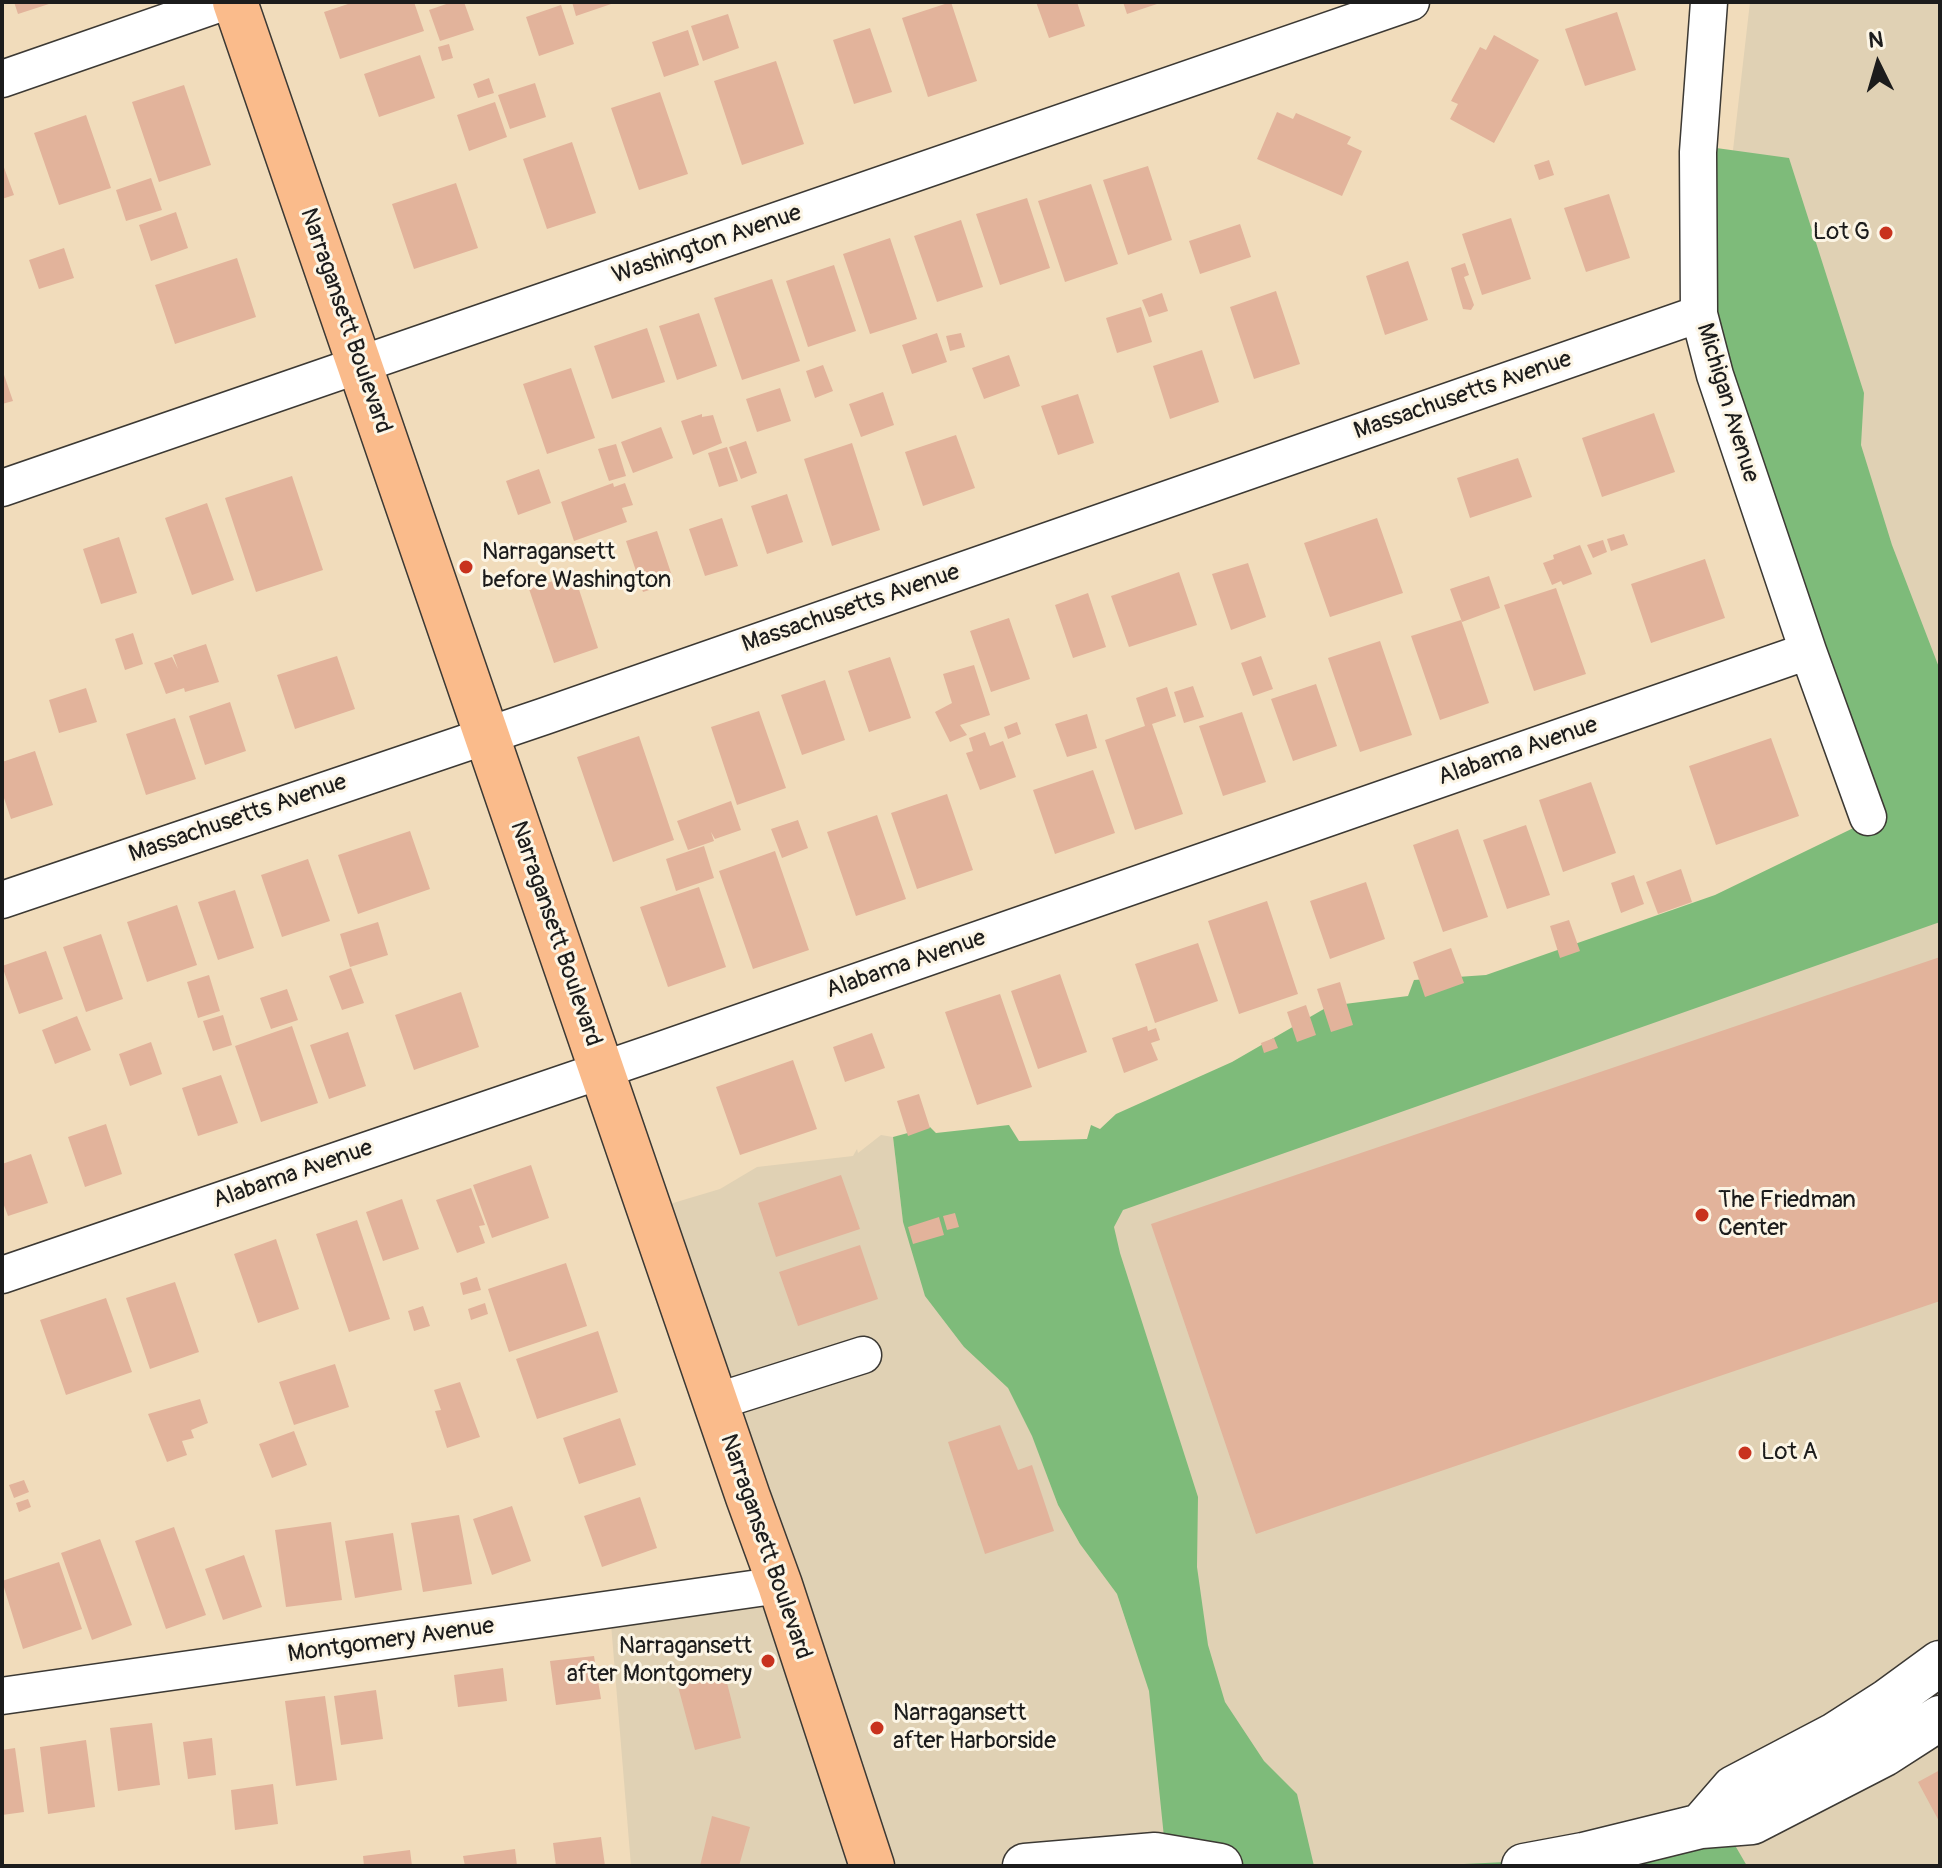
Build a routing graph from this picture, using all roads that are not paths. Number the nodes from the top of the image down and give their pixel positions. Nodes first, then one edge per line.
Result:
1 (224, 2) edge
2 (235, 2) edge
3 (1411, 2) edge
4 (1709, 2) edge
5 (2, 79) edge
6 (1699, 314) junction
7 (360, 365) junction
8 (2, 488) edge
9 (1808, 651) junction
10 (487, 734) junction
11 (1868, 817) dead end
12 (2, 900) edge
13 (601, 1069) junction
14 (2, 1275) edge
15 (863, 1355) dead end
16 (715, 1402) junction
17 (780, 1585) junction
18 (1940, 1663) edge
19 (2, 1696) edge
20 (1940, 1718) edge
21 (1701, 1826) junction
22 (872, 1866) edge
23 (1025, 1866) edge
24 (1220, 1866) edge
25 (1524, 1866) edge

1 - 5 street
2 - 7 main road, Narragansett Boulevard
3 - 7 street, Washington Avenue
4 - 6 street, Michigan Avenue
6 - 9 street, Michigan Avenue
6 - 10 street, Massachusetts Avenue
7 - 8 street, Washington Avenue
7 - 10 main road, Narragansett Boulevard
9 - 11 street, Michigan Avenue
9 - 13 street, Alabama Avenue
10 - 12 street, Massachusetts Avenue
10 - 13 main road, Narragansett Boulevard
13 - 14 street, Alabama Avenue
13 - 16 main road, Narragansett Boulevard
15 - 16 street
16 - 17 main road, Narragansett Boulevard
17 - 19 street, Montgomery Avenue
17 - 22 main road, Narragansett Boulevard
18 - 21 street
20 - 21 street
21 - 25 street
23 - 24 street

